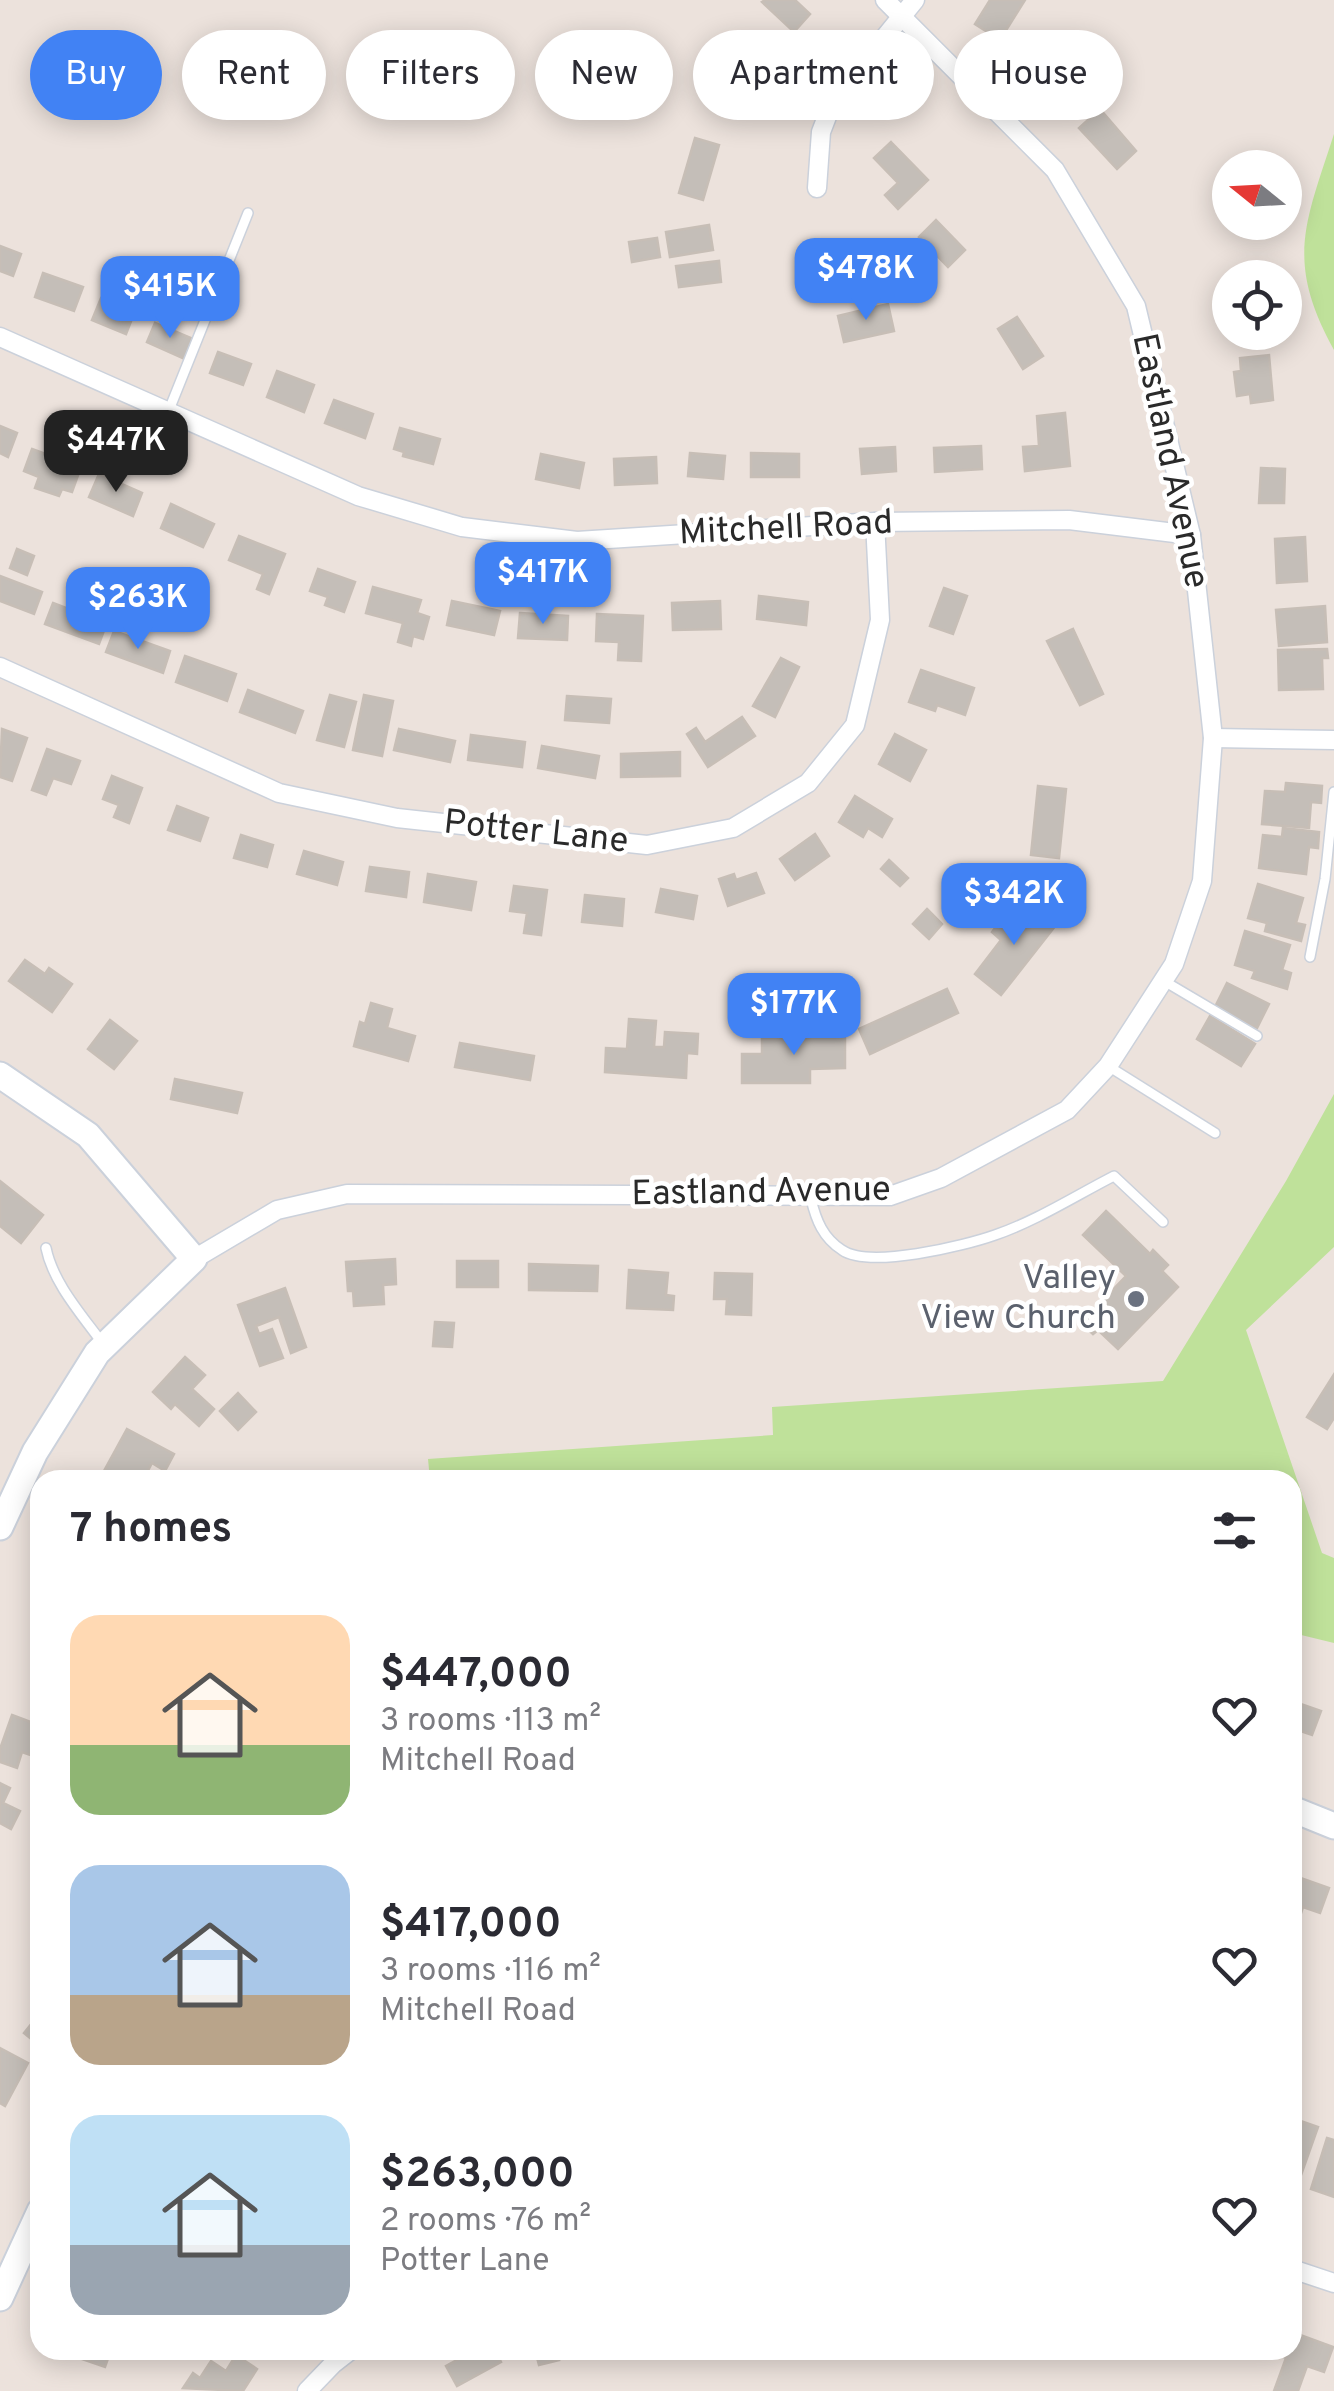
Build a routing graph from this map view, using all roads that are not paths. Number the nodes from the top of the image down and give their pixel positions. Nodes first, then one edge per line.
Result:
1 (884, 0) edge
2 (915, 0) edge
3 (902, 16) junction
4 (816, 188) dead end
5 (248, 213) dead end
6 (0, 337) edge
7 (168, 413) junction
8 (874, 522) junction
9 (1191, 535) junction
10 (0, 667) edge
11 (1214, 738) junction
12 (1334, 740) edge
13 (1334, 792) edge
14 (1310, 957) dead end
15 (1164, 981) junction
16 (1258, 1036) dead end
17 (1108, 1066) junction
18 (0, 1075) edge
19 (1215, 1132) dead end
20 (811, 1198) junction
21 (1164, 1222) dead end
22 (46, 1248) dead end
23 (194, 1259) junction
24 (104, 1346) junction
25 (9, 1489) edge
26 (0, 1528) edge
27 (1302, 1813) edge
28 (1334, 1826) edge
29 (30, 2233) edge
30 (1302, 2272) edge
31 (1334, 2283) edge
32 (0, 2298) edge
33 (338, 2360) edge
34 (307, 2391) edge

1 - 3 street, Eastland Avenue
2 - 3 street
3 - 4 street
3 - 9 street, Eastland Avenue
5 - 7 lane
6 - 7 street, Mitchell Road
7 - 8 street, Mitchell Road
8 - 9 street, Mitchell Road
8 - 10 street, Potter Lane
9 - 11 street, Eastland Avenue
11 - 12 street
11 - 15 street, Eastland Avenue
13 - 14 lane
15 - 16 lane
15 - 17 street, Eastland Avenue
17 - 19 lane
17 - 20 street, Eastland Avenue
18 - 23 street
20 - 21 lane
20 - 23 street, Eastland Avenue
22 - 24 lane
23 - 24 street, Eastland Avenue
24 - 25 street, Eastland Avenue
25 - 26 street, Eastland Avenue
27 - 28 street
29 - 32 street
30 - 31 street
33 - 34 street

